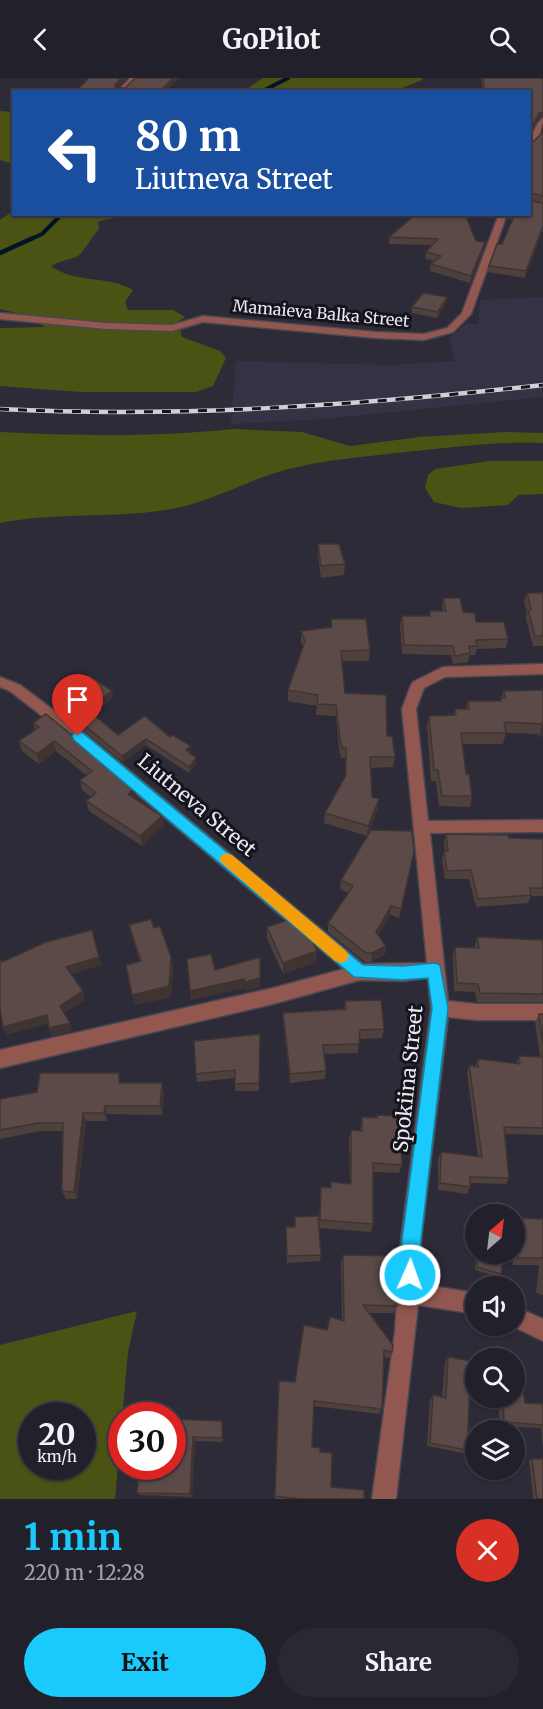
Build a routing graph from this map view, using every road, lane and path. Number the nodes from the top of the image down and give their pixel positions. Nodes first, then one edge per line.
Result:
1 (134, 78) edge
2 (122, 90) edge
3 (543, 120) edge
4 (531, 143) edge
5 (502, 216) edge
6 (0, 316) edge
7 (543, 669) edge
8 (0, 682) edge
9 (543, 826) edge
10 (423, 827) junction
11 (435, 970) junction
12 (360, 972) junction
13 (440, 1008) junction
14 (543, 1012) edge
15 (0, 1059) edge
16 (410, 1293) junction
17 (465, 1302) edge
18 (525, 1321) edge
19 (543, 1330) edge
20 (384, 1499) edge

1 - 2 street
3 - 4 street
5 - 6 street, Mamaieva Balka Street
7 - 10 street, Spokiina Street
8 - 12 street, Liutneva Street
9 - 10 street
10 - 11 street, Spokiina Street
11 - 12 street
11 - 13 street, Spokiina Street
12 - 15 street
13 - 14 street
13 - 16 street, Spokiina Street
16 - 17 street
16 - 20 street, Spokiina Street
18 - 19 street

